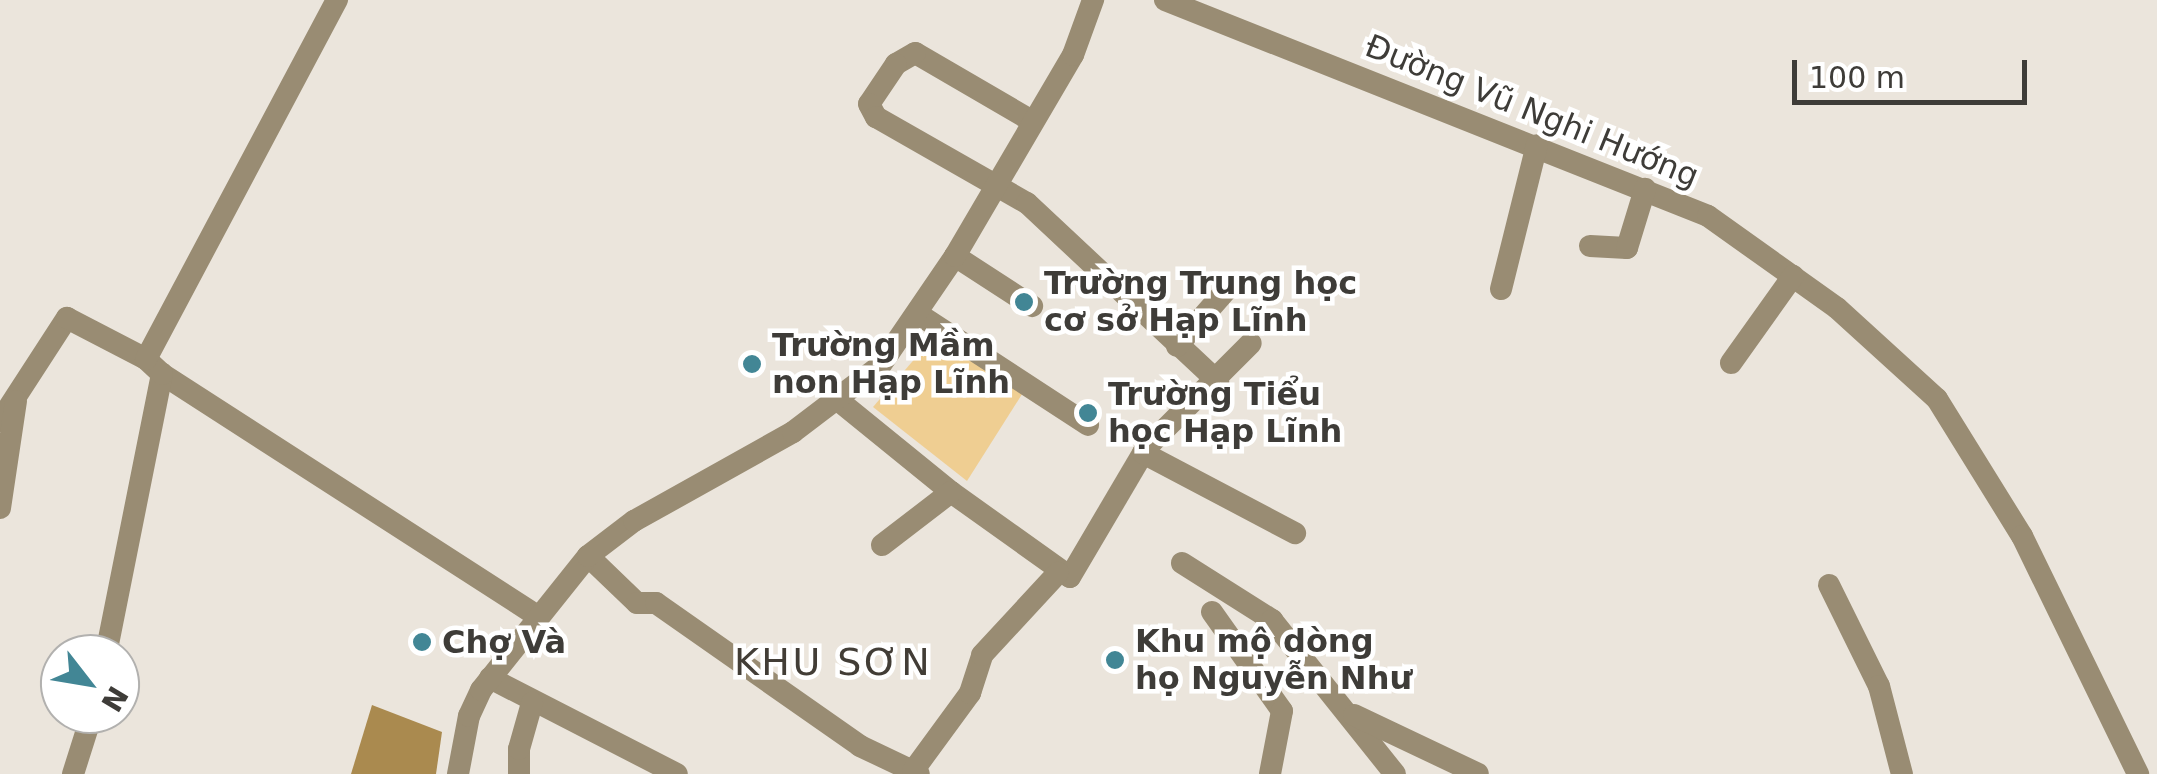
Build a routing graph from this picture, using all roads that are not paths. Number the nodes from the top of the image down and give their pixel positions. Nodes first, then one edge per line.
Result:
1 (337, 0) edge
2 (1093, 0) edge
3 (1165, 0) edge
4 (1032, 121) junction
5 (1537, 145) junction
6 (997, 186) junction
7 (1645, 189) junction
8 (1590, 246) dead end
9 (955, 256) junction
10 (1792, 276) junction
11 (1227, 289) dead end
12 (1501, 289) dead end
13 (1032, 306) dead end
14 (918, 314) junction
15 (1251, 343) dead end
16 (1177, 346) junction
17 (1731, 363) dead end
18 (154, 366) junction
19 (1218, 382) junction
20 (17, 392) junction
21 (839, 400) junction
22 (0, 420) edge
23 (1088, 424) dead end
24 (1143, 453) junction
25 (951, 492) junction
26 (0, 508) edge
27 (1295, 533) dead end
28 (882, 545) dead end
29 (588, 556) junction
30 (1182, 564) dead end
31 (1058, 574) junction
32 (1829, 586) dead end
33 (1212, 612) dead end
34 (538, 616) junction
35 (109, 634) edge
36 (490, 678) junction
37 (532, 702) junction
38 (1346, 712) junction
39 (86, 734) edge
40 (911, 772) edge
41 (73, 774) edge
42 (458, 774) edge
43 (520, 774) edge
44 (677, 774) edge
45 (1270, 774) edge
46 (1395, 774) edge
47 (1478, 774) edge
48 (1902, 774) edge
49 (2138, 774) edge

1 - 18 street
2 - 4 street
3 - 5 street, Đường Vũ Nghi Hướng
4 - 6 street
4 - 6 street
5 - 7 street, Đường Vũ Nghi Hướng
5 - 12 street
6 - 9 street
6 - 16 street
7 - 8 street
7 - 10 street, Đường Vũ Nghi Hướng
9 - 13 street
9 - 14 street
10 - 17 street
10 - 49 street, Đường Vũ Nghi Hướng
11 - 16 street
14 - 21 street
14 - 23 street
15 - 19 street
16 - 19 street
18 - 20 street
18 - 34 street
18 - 35 street
19 - 24 street
20 - 22 street
20 - 26 street
21 - 25 street
21 - 29 street
24 - 27 street
24 - 31 street
25 - 28 street
25 - 31 street
29 - 34 street
29 - 40 street
30 - 38 street
31 - 40 street
32 - 48 street
33 - 45 street
34 - 36 street
36 - 37 street
36 - 42 street
37 - 43 street
37 - 44 street
38 - 46 street
38 - 47 street
39 - 41 street

